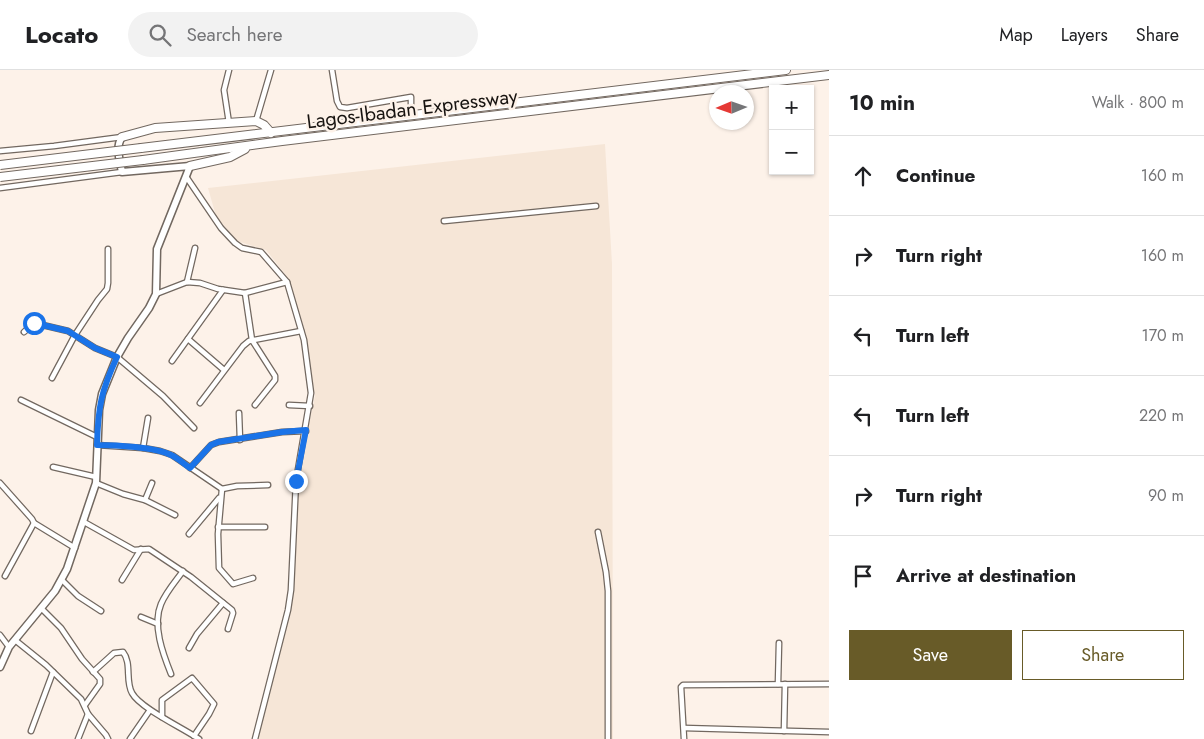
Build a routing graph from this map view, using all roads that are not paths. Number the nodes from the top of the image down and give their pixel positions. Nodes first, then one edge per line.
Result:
1 (229, 70) edge
2 (270, 70) edge
3 (332, 70) edge
4 (786, 70) edge
5 (829, 75) edge
6 (411, 116) junction
7 (256, 121) junction
8 (229, 123) junction
9 (271, 133) junction
10 (122, 137) junction
11 (249, 146) junction
12 (0, 151) edge
13 (0, 165) edge
14 (190, 166) junction
15 (122, 172) junction
16 (0, 177) edge
17 (187, 178) junction
18 (0, 188) edge
19 (596, 206) dead end
20 (444, 221) dead end
21 (195, 248) dead end
22 (108, 249) dead end
23 (187, 282) junction
24 (287, 282) junction
25 (223, 290) junction
26 (245, 293) junction
27 (156, 294) junction
28 (301, 331) junction
29 (24, 332) dead end
30 (75, 335) junction
31 (188, 340) junction
32 (252, 340) junction
33 (117, 357) junction
34 (172, 361) dead end
35 (224, 370) junction
36 (52, 378) dead end
37 (21, 400) dead end
38 (200, 403) dead end
39 (255, 405) dead end
40 (289, 405) dead end
41 (310, 406) junction
42 (239, 413) dead end
43 (148, 418) dead end
44 (194, 428) dead end
45 (306, 430) junction
46 (98, 437) junction
47 (240, 440) junction
48 (97, 445) junction
49 (143, 448) junction
50 (53, 467) dead end
51 (190, 468) junction
52 (96, 480) junction
53 (152, 483) dead end
54 (268, 485) dead end
55 (0, 486) edge
56 (222, 489) junction
57 (220, 497) junction
58 (145, 500) junction
59 (175, 514) dead end
60 (84, 522) junction
61 (34, 523) junction
62 (218, 527) junction
63 (265, 527) dead end
64 (598, 532) dead end
65 (189, 534) dead end
66 (75, 548) junction
67 (141, 549) junction
68 (183, 571) junction
69 (5, 576) dead end
70 (253, 578) dead end
71 (62, 580) junction
72 (122, 580) dead end
73 (223, 603) junction
74 (42, 609) junction
75 (101, 611) dead end
76 (142, 616) dead end
77 (158, 624) junction
78 (228, 629) dead end
79 (0, 635) edge
80 (15, 640) junction
81 (779, 643) dead end
82 (9, 647) junction
83 (189, 648) dead end
84 (0, 667) edge
85 (53, 672) junction
86 (93, 672) junction
87 (170, 674) dead end
88 (778, 684) junction
89 (785, 684) junction
90 (829, 684) edge
91 (85, 705) junction
92 (150, 710) junction
93 (88, 714) junction
94 (162, 717) junction
95 (684, 728) junction
96 (31, 730) dead end
97 (784, 731) junction
98 (829, 732) edge
99 (194, 736) junction
100 (78, 739) edge
101 (108, 739) edge
102 (130, 739) edge
103 (199, 739) edge
104 (256, 739) edge
105 (608, 739) edge
106 (684, 739) edge

1 - 8 street
2 - 7 street
3 - 6 street
4 - 6 highway, Lagos-Ibadan Expressway
5 - 11 highway, Lagos-Ibadan Expressway
6 - 9 highway, Lagos-Ibadan Expressway
7 - 8 highway
7 - 9 highway
8 - 10 highway
9 - 13 highway, Lagos-Ibadan Expressway, bridge
10 - 12 street
10 - 15 street
11 - 14 highway
11 - 16 highway, Lagos-Ibadan Expressway, bridge
14 - 15 street
14 - 17 street
15 - 18 street
17 - 24 street
17 - 27 street
19 - 20 street
21 - 23 street
22 - 30 street
23 - 25 street
23 - 27 street
24 - 26 street
24 - 28 street
25 - 26 street
25 - 31 street
26 - 32 street
27 - 33 street
28 - 32 street
28 - 41 street
29 - 30 street
30 - 33 street
30 - 36 street
31 - 34 street
31 - 35 street
32 - 35 street
32 - 39 street
33 - 44 street
33 - 46 street
35 - 38 street
37 - 46 street
40 - 41 street
41 - 45 street
42 - 47 street
43 - 49 street
45 - 47 street
45 - 104 street
46 - 48 street
47 - 51 street
48 - 49 street
48 - 52 street
49 - 51 street
50 - 52 street
51 - 56 street
52 - 58 street
52 - 60 street
53 - 58 street
54 - 56 street
55 - 61 street
56 - 57 street
57 - 62 street
57 - 65 street
58 - 59 street
60 - 66 street
60 - 67 street
61 - 66 street
61 - 69 street
62 - 63 street
62 - 70 street
64 - 105 street
66 - 71 street
67 - 68 street
67 - 72 street
68 - 73 street
68 - 77 street
71 - 74 street
71 - 75 street
73 - 78 street
73 - 83 street
74 - 80 street
74 - 86 street
76 - 77 street
77 - 87 street
79 - 82 street
80 - 82 street
80 - 85 street
81 - 88 street
82 - 84 street
85 - 91 street
85 - 96 street
86 - 91 street
86 - 92 street
88 - 89 street
88 - 95 street
89 - 90 street
89 - 97 street
91 - 93 street
92 - 94 street
92 - 102 street
93 - 100 street
93 - 101 street
94 - 99 street
94 - 99 street
95 - 97 street
95 - 106 street
97 - 98 street
99 - 103 street

